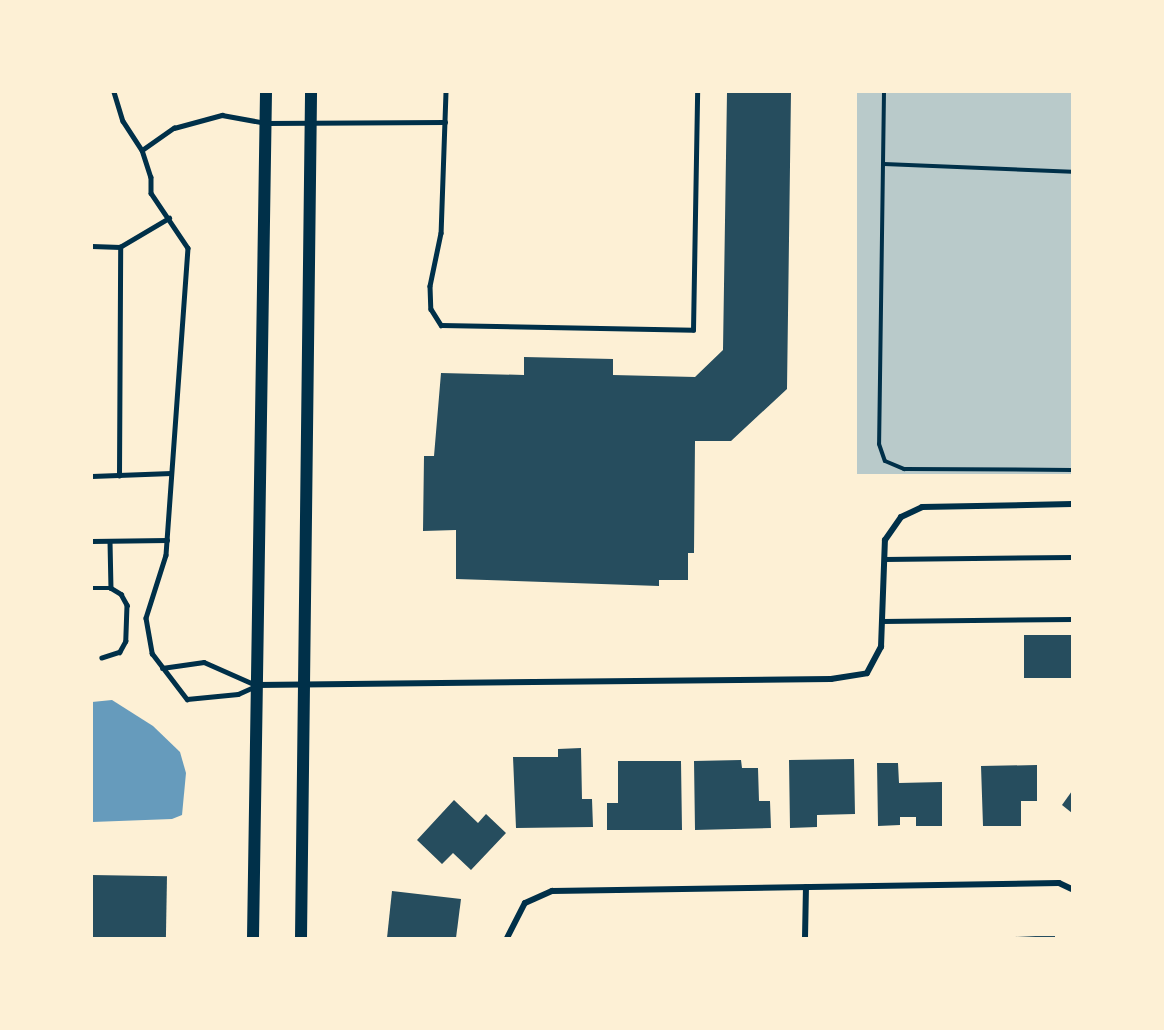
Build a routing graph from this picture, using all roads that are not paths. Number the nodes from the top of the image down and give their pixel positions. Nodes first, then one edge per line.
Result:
1 (114, 92) edge
2 (266, 92) edge
3 (311, 92) edge
4 (446, 92) edge
5 (697, 92) edge
6 (311, 122) junction
7 (445, 122) junction
8 (266, 123) junction
9 (142, 150) junction
10 (169, 218) junction
11 (92, 246) edge
12 (120, 247) junction
13 (171, 473) junction
14 (92, 476) edge
15 (119, 476) junction
16 (1072, 504) edge
17 (167, 540) junction
18 (92, 541) edge
19 (110, 541) junction
20 (1072, 557) edge
21 (884, 559) junction
22 (92, 588) edge
23 (111, 588) junction
24 (1072, 619) edge
25 (882, 621) junction
26 (102, 658) dead end
27 (162, 668) junction
28 (304, 684) junction
29 (257, 685) junction
30 (806, 887) junction
31 (1072, 889) edge
32 (253, 939) edge
33 (301, 939) edge
34 (507, 939) edge
35 (805, 939) edge

1 - 9 lane
2 - 8 main road
3 - 6 main road
4 - 7 lane
5 - 7 lane
6 - 7 lane
6 - 8 lane
6 - 28 main road
8 - 9 lane
8 - 29 main road
9 - 10 lane
10 - 12 lane
10 - 13 lane
11 - 12 lane
12 - 15 lane
13 - 15 lane
13 - 17 lane
14 - 15 lane
16 - 21 street
17 - 19 lane
17 - 27 lane
18 - 19 lane
19 - 23 lane
20 - 21 lane
21 - 25 street
22 - 23 lane
23 - 26 lane
24 - 25 lane
25 - 28 street
27 - 29 lane
27 - 29 lane
28 - 29 street
28 - 33 main road
29 - 32 main road
30 - 31 street
30 - 34 street
30 - 35 street

